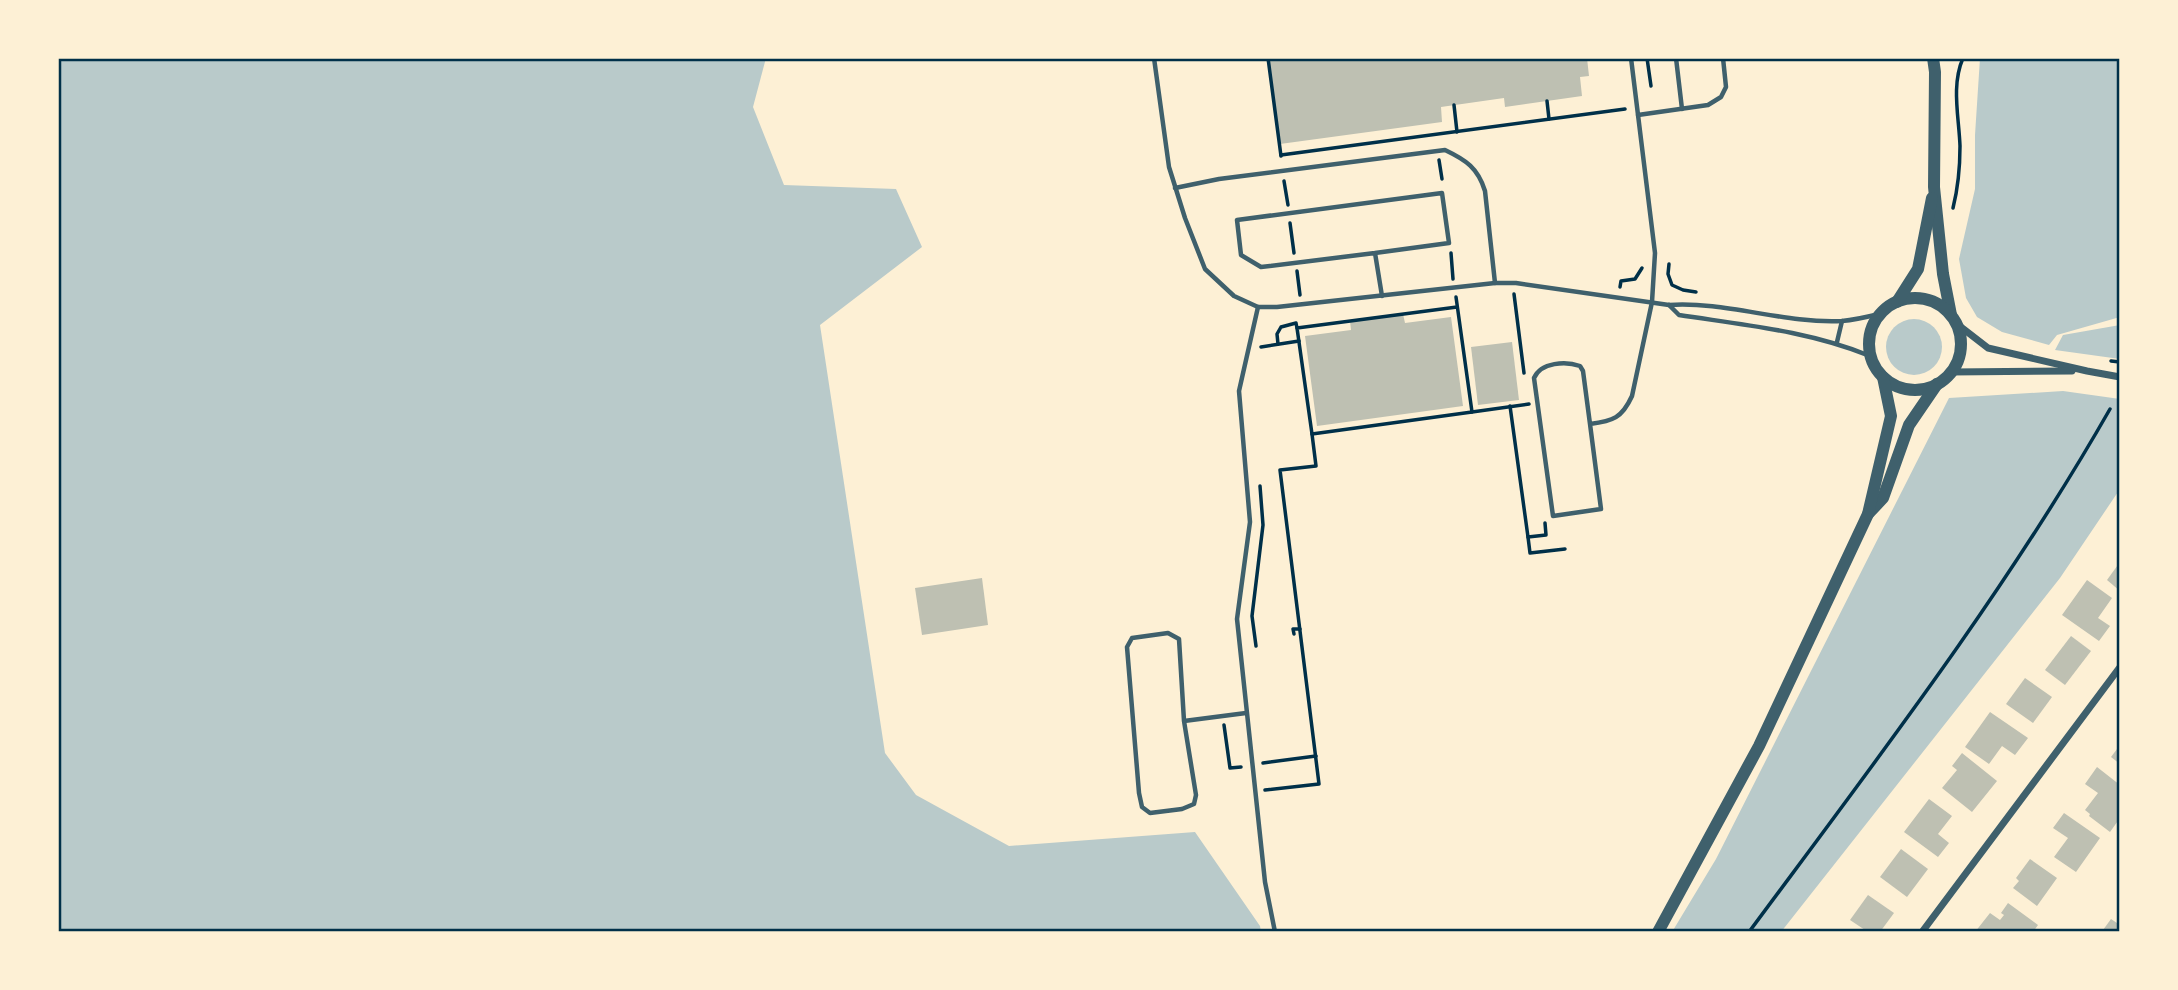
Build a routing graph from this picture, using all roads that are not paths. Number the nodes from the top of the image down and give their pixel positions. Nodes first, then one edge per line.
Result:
1 (1154, 58) edge
2 (1631, 58) edge
3 (1676, 58) edge
4 (1723, 58) edge
5 (1933, 58) edge
6 (1682, 109) junction
7 (1637, 115) junction
8 (1934, 187) junction
9 (1175, 188) junction
10 (1375, 253) junction
11 (1495, 283) junction
12 (1382, 296) junction
13 (1652, 302) junction
14 (1897, 302) junction
15 (1669, 305) junction
16 (1258, 307) junction
17 (1879, 314) junction
18 (1954, 320) junction
19 (1842, 321) junction
20 (1837, 342) junction
21 (1871, 356) junction
22 (2087, 371) junction
23 (1951, 372) junction
24 (1883, 377) junction
25 (2120, 377) edge
26 (1937, 384) junction
27 (1591, 424) junction
28 (1868, 514) junction
29 (2120, 667) edge
30 (1246, 713) junction
31 (1184, 721) junction
32 (1275, 932) edge
33 (1658, 932) edge
34 (1923, 932) edge

1 - 9 lane
2 - 7 lane
3 - 6 lane
4 - 6 lane
5 - 8 street
6 - 7 lane
7 - 13 lane
8 - 14 street
8 - 18 street
9 - 11 lane
9 - 16 lane
10 - 10 lane
10 - 12 lane
11 - 12 lane
11 - 13 lane
12 - 16 lane
13 - 15 lane
13 - 27 lane
14 - 17 street
14 - 18 street
15 - 19 lane
15 - 20 lane
16 - 30 lane
17 - 19 lane
17 - 21 street
18 - 22 street
18 - 23 street
19 - 20 lane
20 - 21 lane
21 - 24 street
22 - 23 street
22 - 25 street
23 - 26 street
24 - 26 street
24 - 28 street
26 - 28 street
27 - 27 lane
28 - 33 street
29 - 34 street
30 - 31 lane
30 - 32 lane
31 - 31 lane

